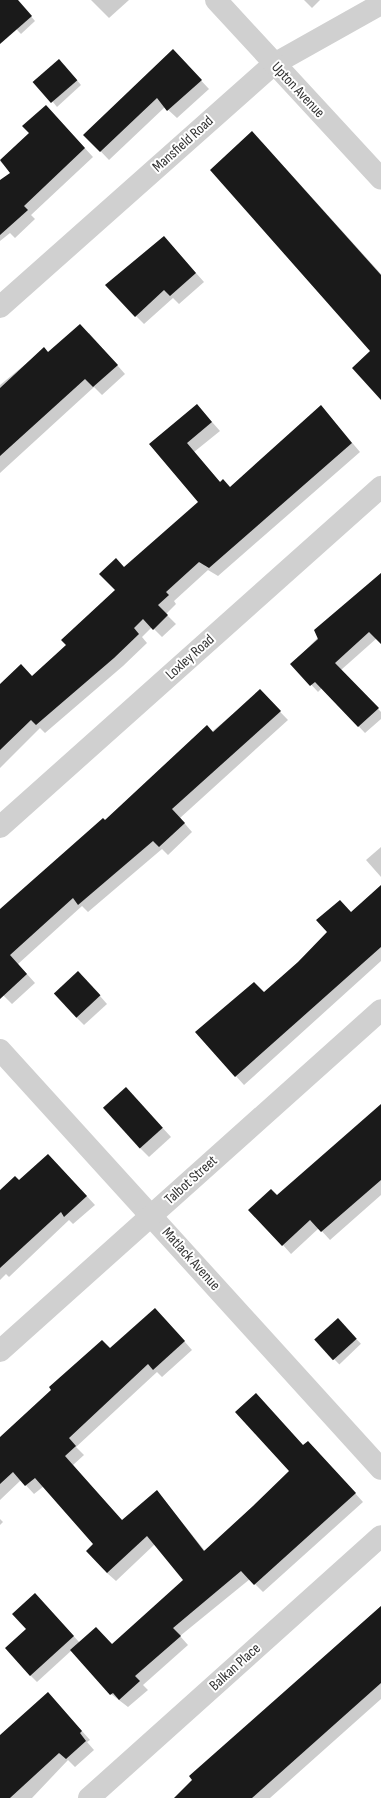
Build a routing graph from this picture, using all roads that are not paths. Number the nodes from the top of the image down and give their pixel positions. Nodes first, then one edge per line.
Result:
1 (216, 0) edge
2 (381, 4) edge
3 (274, 64) junction
4 (381, 179) edge
5 (0, 306) edge
6 (381, 487) edge
7 (0, 827) edge
8 (381, 1010) edge
9 (0, 1050) edge
10 (151, 1216) junction
11 (0, 1351) edge
12 (381, 1468) edge
13 (381, 1536) edge
14 (89, 1798) edge

1 - 3 street, Upton Avenue
2 - 3 street, Mansfield Road
3 - 4 street, Upton Avenue
3 - 5 street, Mansfield Road
6 - 7 street, Loxley Road
8 - 10 street, Talbot Street
9 - 10 street, Matlack Avenue
10 - 11 street, Talbot Street
10 - 12 street, Matlack Avenue
13 - 14 street, Balkan Place

